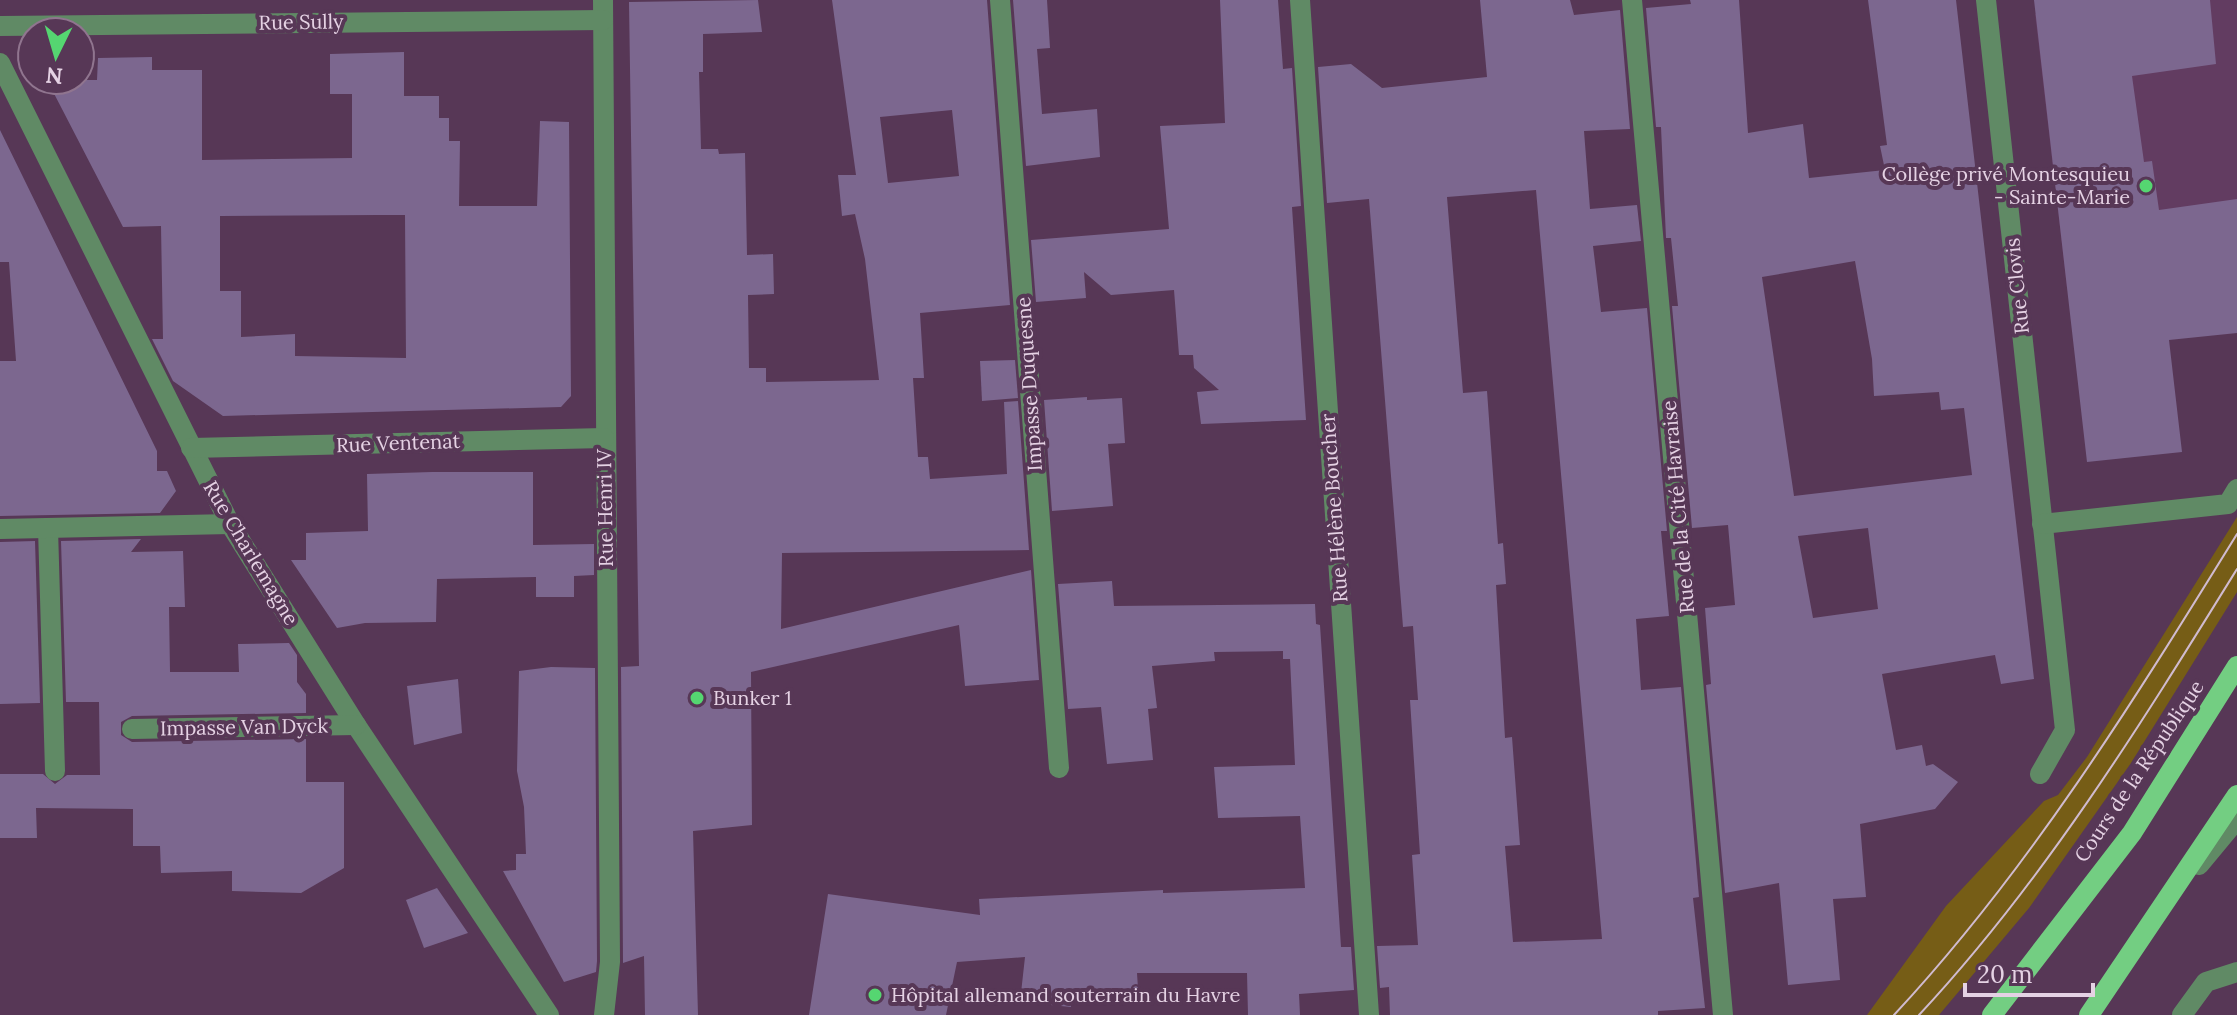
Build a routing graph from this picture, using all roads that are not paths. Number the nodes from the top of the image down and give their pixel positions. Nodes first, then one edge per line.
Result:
1 (1000, 0) edge
2 (1300, 0) edge
3 (1632, 0) edge
4 (1986, 0) edge
5 (603, 10) edge
6 (0, 26) edge
7 (0, 63) edge
8 (604, 438) junction
9 (191, 448) junction
10 (2237, 489) edge
11 (230, 524) junction
12 (2042, 524) junction
13 (48, 528) junction
14 (0, 529) edge
15 (2237, 666) edge
16 (356, 725) junction
17 (132, 729) dead end
18 (1059, 768) dead end
19 (55, 771) dead end
20 (2040, 774) dead end
21 (2237, 795) edge
22 (2237, 819) edge
23 (2154, 920) junction
24 (2237, 972) edge
25 (549, 1015) edge
26 (604, 1015) edge
27 (1369, 1015) edge
28 (1723, 1015) edge
29 (1992, 1015) edge
30 (2089, 1015) edge
31 (2182, 1015) edge

1 - 18 street, Impasse Duquesne
2 - 27 street, Rue Hélène Boucher
3 - 28 street, Rue de la Cité Havraise
4 - 12 street, Rue Clovis
5 - 6 street, Rue Sully
5 - 8 street, Rue Henri IV
7 - 9 street, Rue Charlemagne
8 - 9 street, Rue Ventenat
8 - 26 street, Rue Henri IV
9 - 11 street, Rue Charlemagne
10 - 12 street
11 - 13 street
11 - 16 street, Rue Charlemagne
12 - 20 street, Rue Clovis
13 - 14 street
13 - 19 street
15 - 29 main road, Cours de la République
16 - 17 street, Impasse Van Dyck
16 - 25 street, Rue Charlemagne
21 - 23 main road
22 - 23 street
23 - 30 main road
24 - 31 street

